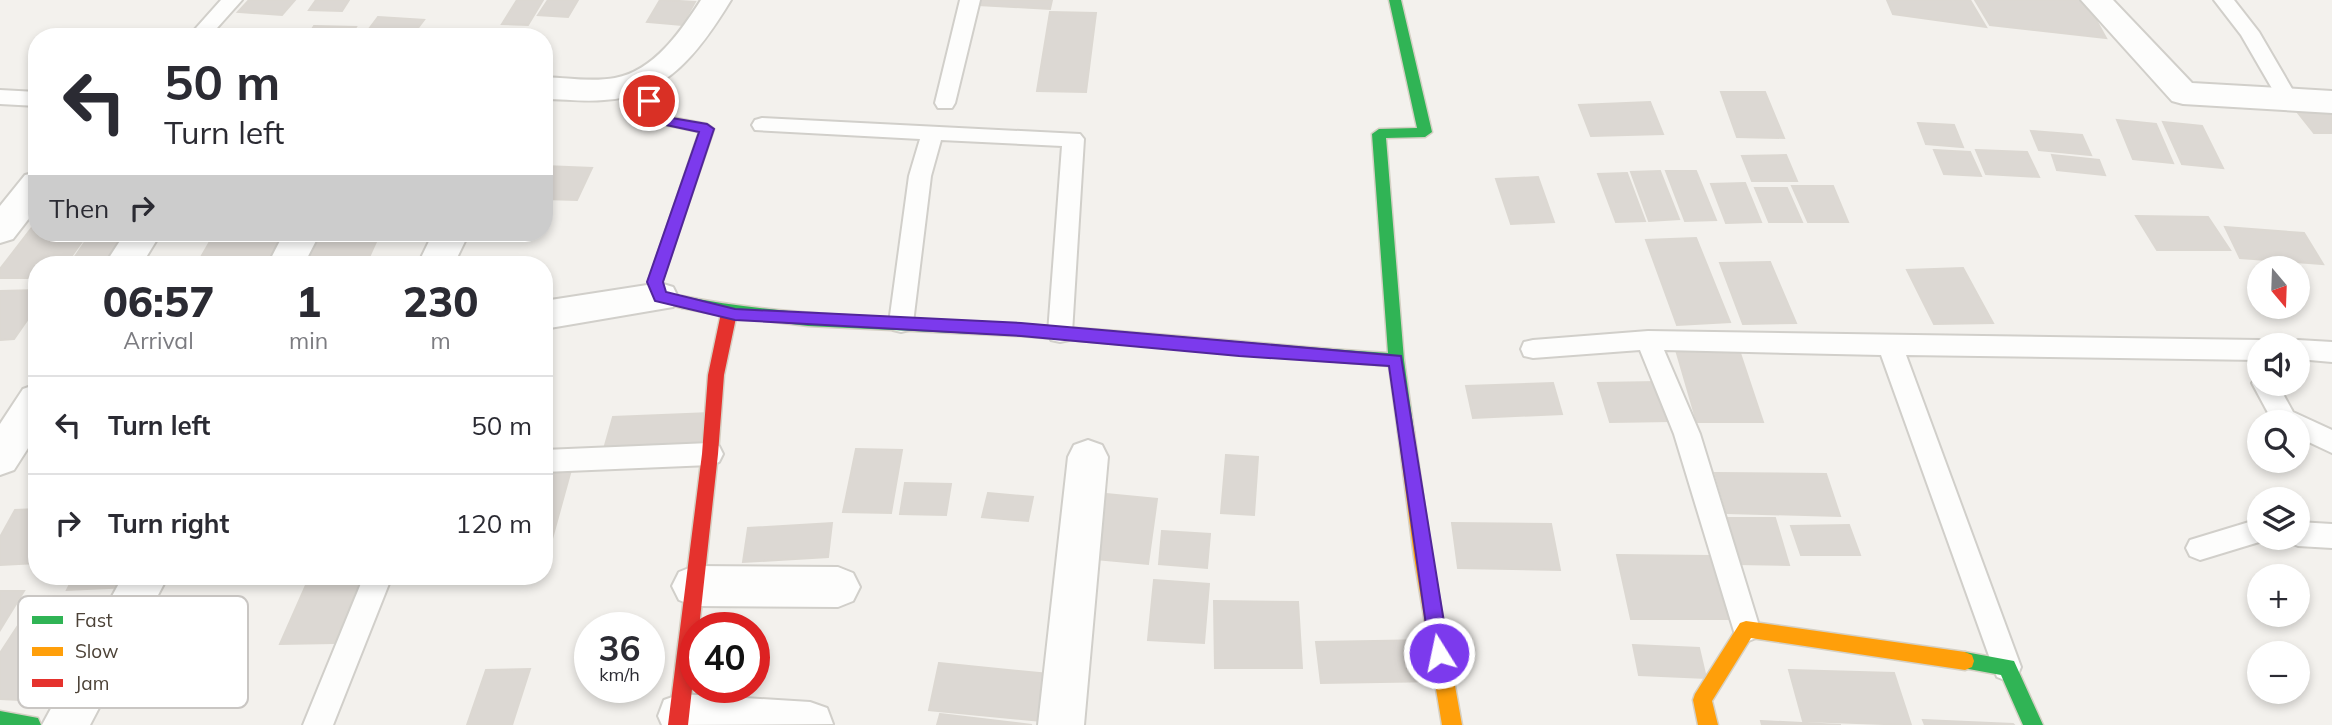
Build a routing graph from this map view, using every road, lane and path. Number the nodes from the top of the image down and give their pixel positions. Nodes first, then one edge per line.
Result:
1 (232, 0) edge
2 (716, 0) edge
3 (970, 0) edge
4 (1395, 0) edge
5 (2096, 0) edge
6 (2224, 0) edge
7 (206, 28) edge
8 (638, 81) junction
9 (553, 88) edge
10 (0, 97) edge
11 (28, 99) edge
12 (2288, 99) junction
13 (2332, 102) edge
14 (945, 103) dead end
15 (762, 125) dead end
16 (933, 133) junction
17 (28, 199) edge
18 (16, 220) edge
19 (660, 297) junction
20 (729, 313) junction
21 (553, 315) edge
22 (901, 323) junction
23 (1060, 333) junction
24 (1648, 340) junction
25 (1890, 346) junction
26 (1534, 349) dead end
27 (2247, 350) edge
28 (2310, 350) edge
29 (2332, 352) edge
30 (1396, 360) junction
31 (28, 414) edge
32 (2310, 431) edge
33 (2332, 442) edge
34 (710, 454) junction
35 (1088, 457) dead end
36 (0, 458) edge
37 (553, 461) edge
38 (2247, 534) edge
39 (2310, 535) edge
40 (2332, 536) edge
41 (2200, 548) dead end
42 (374, 585) edge
43 (694, 586) junction
44 (838, 587) dead end
45 (1746, 629) junction
46 (2007, 667) junction
47 (74, 708) edge
48 (0, 720) edge
49 (680, 720) edge
50 (810, 724) edge
51 (31, 725) edge
52 (65, 725) edge
53 (318, 725) edge
54 (1061, 725) edge
55 (1451, 725) edge
56 (1708, 725) edge
57 (2033, 725) edge

1 - 7 lane
2 - 8 street
3 - 14 lane
4 - 30 street
5 - 12 street
6 - 12 lane
8 - 9 street
8 - 19 street
10 - 11 lane
12 - 13 street
15 - 16 lane
16 - 22 lane
16 - 23 lane
17 - 18 street
19 - 20 street
19 - 21 street
20 - 22 street
20 - 34 street
22 - 23 street
23 - 30 street
24 - 25 lane
24 - 26 lane
24 - 45 lane
25 - 27 lane
25 - 46 lane
28 - 29 lane
30 - 55 street
31 - 36 street
32 - 33 lane
34 - 37 lane
34 - 43 street
35 - 54 street
38 - 41 lane
39 - 40 lane
42 - 53 lane
43 - 44 street
43 - 49 street
45 - 46 street
45 - 56 street
46 - 57 street
47 - 52 street
48 - 51 street
49 - 50 street

